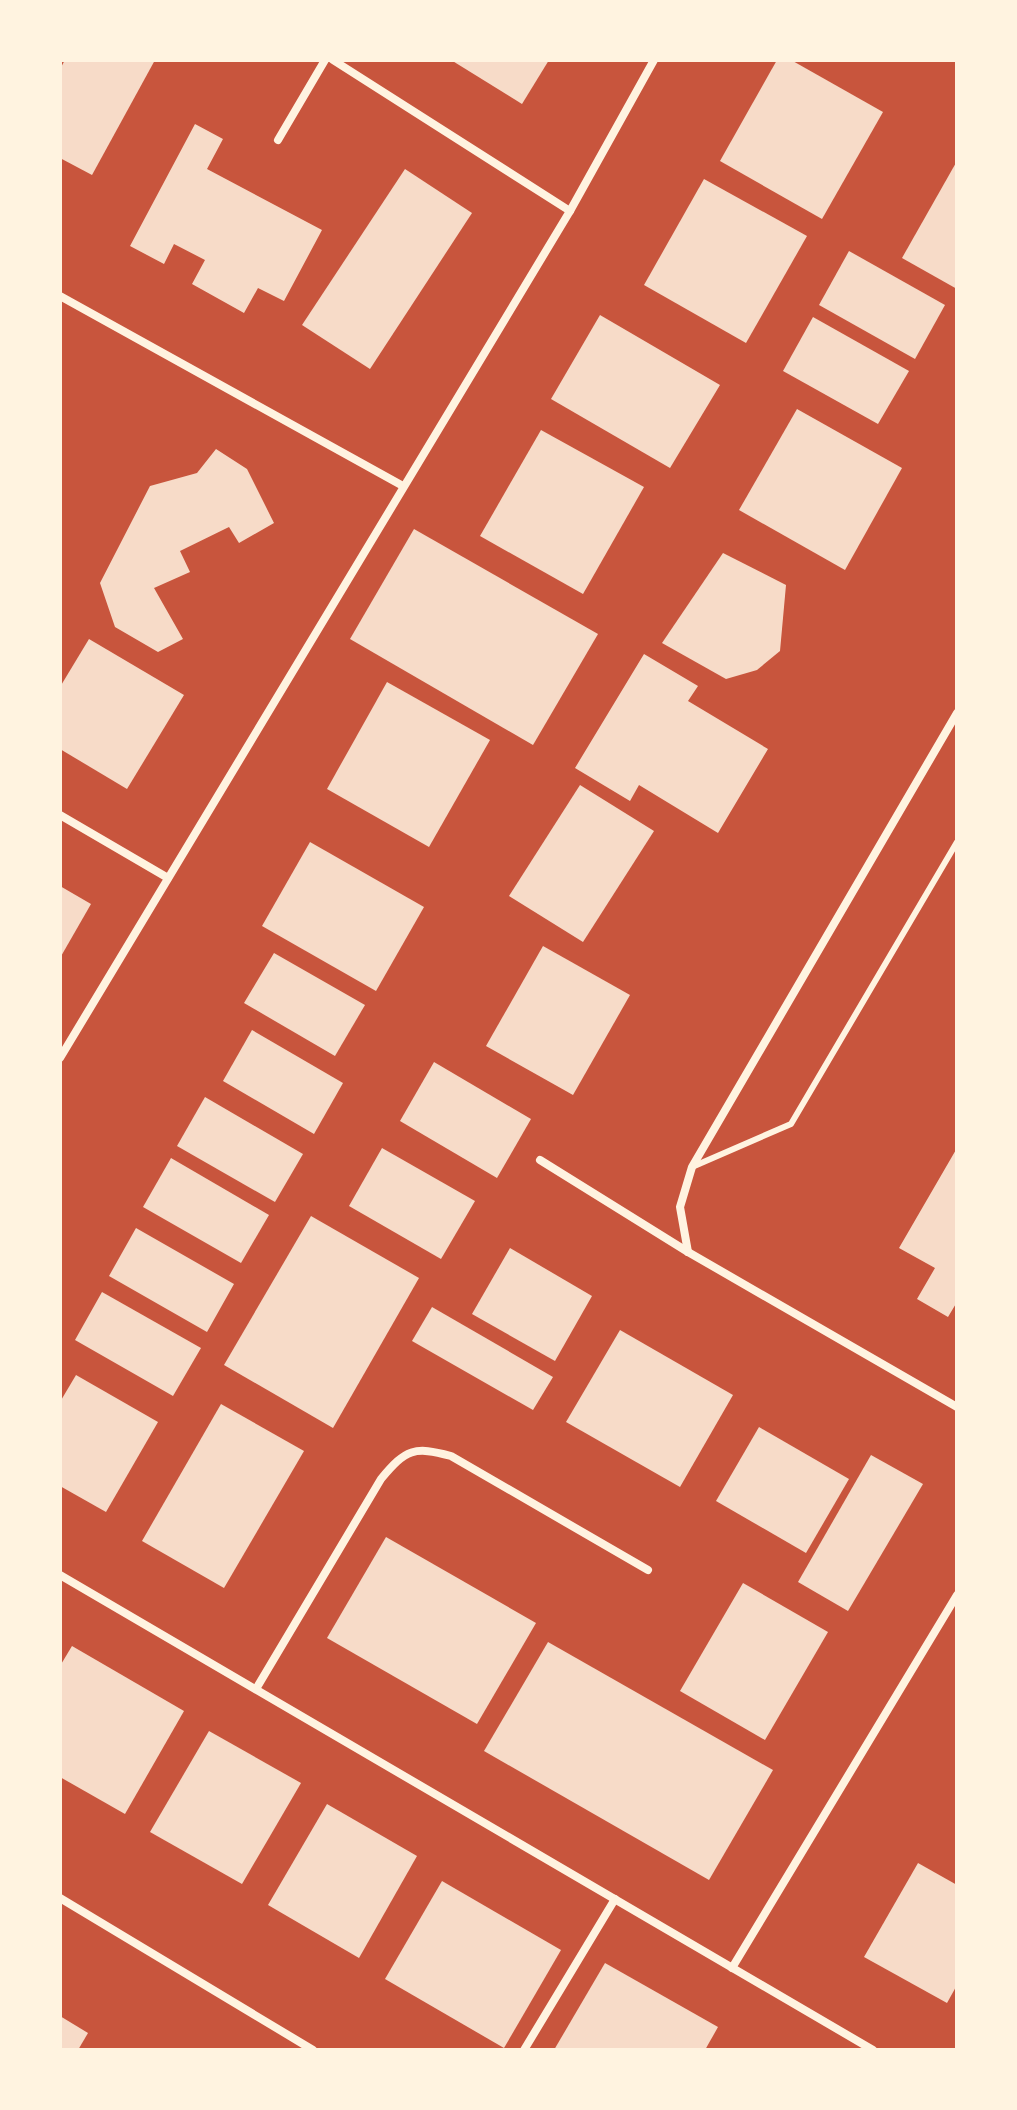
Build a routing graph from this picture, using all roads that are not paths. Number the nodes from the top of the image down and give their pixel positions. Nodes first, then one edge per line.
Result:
1 (325, 60) edge
2 (333, 60) edge
3 (654, 60) edge
4 (278, 140) dead end
5 (570, 211) junction
6 (60, 296) edge
7 (403, 486) junction
8 (957, 713) edge
9 (60, 815) edge
10 (957, 842) edge
11 (168, 878) junction
12 (60, 1058) edge
13 (540, 1160) dead end
14 (692, 1167) junction
15 (688, 1252) junction
16 (957, 1407) edge
17 (648, 1570) dead end
18 (60, 1575) edge
19 (957, 1595) edge
20 (256, 1689) junction
21 (60, 1898) edge
22 (615, 1899) junction
23 (732, 1968) junction
24 (313, 2050) edge
25 (524, 2050) edge
26 (873, 2050) edge

1 - 4 street
2 - 5 street
3 - 5 street
5 - 7 street
6 - 7 street
7 - 11 street
8 - 14 street
9 - 11 street
10 - 14 lane
11 - 12 street
13 - 15 street
14 - 15 street
15 - 16 street
17 - 20 street
18 - 20 street
19 - 23 street
20 - 22 street
21 - 24 street
22 - 23 street
22 - 25 street
23 - 26 street

